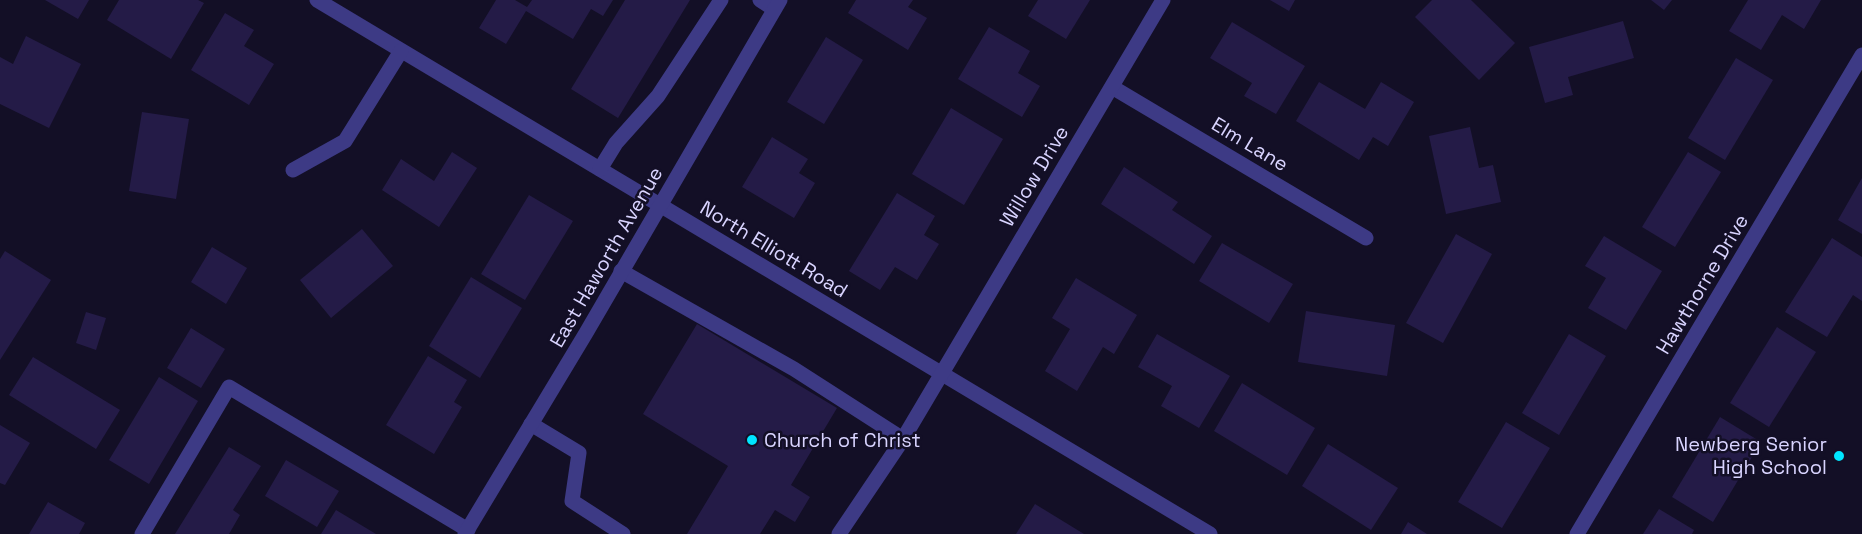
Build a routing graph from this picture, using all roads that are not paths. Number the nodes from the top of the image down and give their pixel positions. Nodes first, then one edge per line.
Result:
1 (317, 0) edge
2 (721, 0) edge
3 (760, 0) edge
4 (1163, 0) edge
5 (777, 5) edge
6 (400, 51) junction
7 (1862, 55) edge
8 (1112, 87) junction
9 (600, 169) junction
10 (293, 170) dead end
11 (660, 205) junction
12 (1366, 238) dead end
13 (621, 271) junction
14 (942, 373) junction
15 (531, 424) junction
16 (903, 439) junction
17 (467, 532) edge
18 (142, 534) edge
19 (623, 534) edge
20 (839, 534) edge
21 (1210, 534) edge
22 (1577, 534) edge

1 - 6 street, North Elliott Road
2 - 9 street
3 - 5 street
4 - 8 street, Willow Drive
5 - 11 street, East Haworth Avenue
6 - 9 street, North Elliott Road
6 - 10 street
7 - 22 street, Hawthorne Drive
8 - 12 street, Elm Lane
8 - 14 street, Willow Drive
9 - 11 street, North Elliott Road
11 - 13 street, East Haworth Avenue
11 - 14 street, North Elliott Road
13 - 15 street, East Haworth Avenue
13 - 16 street
14 - 16 street, Willow Drive
14 - 21 street, North Elliott Road
15 - 17 street, East Haworth Avenue
15 - 19 street
16 - 20 street, Willow Drive
17 - 18 street

